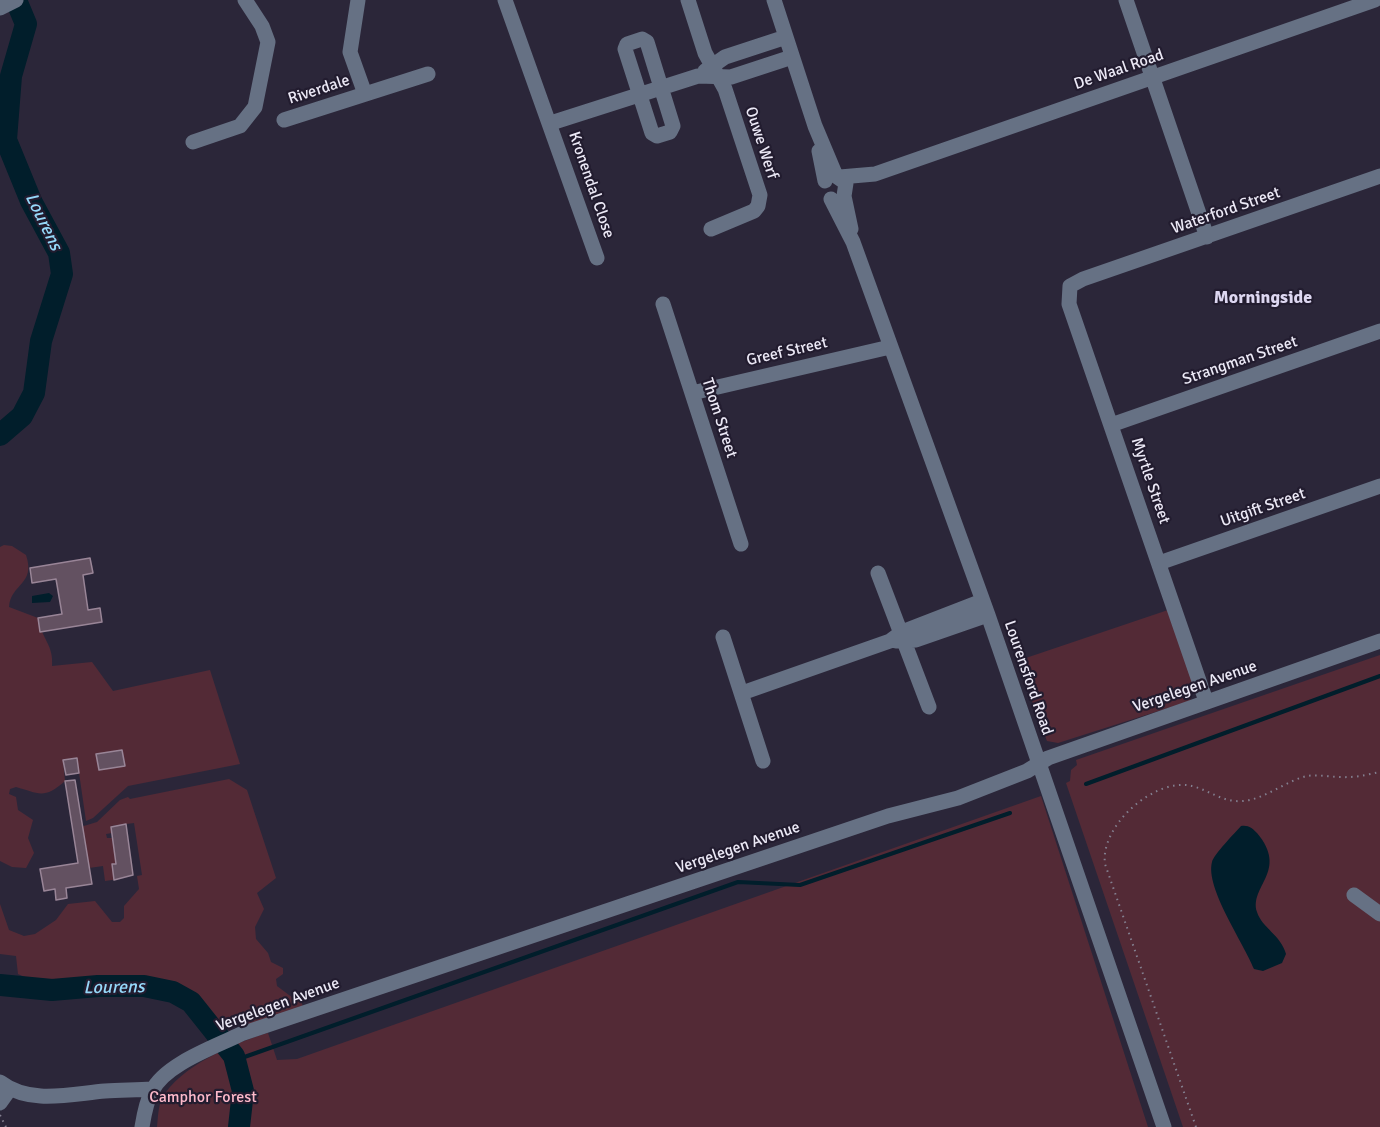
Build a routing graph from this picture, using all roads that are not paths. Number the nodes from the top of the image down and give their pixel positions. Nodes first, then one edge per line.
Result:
1 (16, 0) edge
2 (245, 0) edge
3 (358, 0) edge
4 (505, 0) edge
5 (687, 0) edge
6 (774, 0) edge
7 (1126, 0) edge
8 (1374, 0) edge
9 (1356, 3) edge
10 (0, 8) edge
11 (786, 37) junction
12 (792, 57) junction
13 (714, 72) junction
14 (428, 74) dead end
15 (1153, 77) junction
16 (661, 87) junction
17 (365, 94) junction
18 (639, 94) junction
19 (284, 120) dead end
20 (551, 123) junction
21 (192, 142) dead end
22 (1380, 176) edge
23 (837, 186) junction
24 (711, 229) dead end
25 (1207, 237) junction
26 (597, 258) dead end
27 (1083, 279) joint
28 (663, 304) dead end
29 (1380, 331) edge
30 (890, 347) junction
31 (692, 393) junction
32 (1111, 425) junction
33 (1380, 486) edge
34 (741, 544) dead end
35 (1159, 563) junction
36 (878, 573) dead end
37 (985, 608) junction
38 (723, 637) dead end
39 (899, 638) junction
40 (1380, 641) edge
41 (742, 693) junction
42 (1206, 701) junction
43 (929, 707) dead end
44 (763, 761) dead end
45 (1038, 763) junction
46 (1354, 895) dead end
47 (1380, 914) edge
48 (5, 1086) edge
49 (152, 1089) junction
50 (0, 1103) edge
51 (142, 1127) edge
52 (1164, 1127) edge

1 - 10 street
2 - 21 street
3 - 17 street, Riverdale
4 - 20 street, Kronendal Close
5 - 13 street, Ouwe Werf
6 - 11 street, Lourensford Road
7 - 15 street
8 - 9 street, De Waal Road
9 - 15 street, De Waal Road
11 - 12 street, Lourensford Road
11 - 13 street
12 - 13 street
12 - 23 street, Lourensford Road
13 - 16 street
13 - 24 street, Ouwe Werf
14 - 17 street, Riverdale
15 - 23 street, De Waal Road
15 - 25 street
16 - 18 street
16 - 18 street
16 - 18 street
17 - 19 street, Riverdale
18 - 20 street
20 - 26 street, Kronendal Close
22 - 25 street, Waterford Street
23 - 30 street, Lourensford Road
25 - 27 street, Waterford Street
27 - 32 street, Myrtle Street
28 - 31 street, Thom Street
29 - 32 street, Strangman Street
30 - 31 street, Greef Street
30 - 37 street, Lourensford Road
31 - 34 street, Thom Street
32 - 35 street, Myrtle Street
33 - 35 street, Uitgift Street
35 - 42 street, Myrtle Street
36 - 39 street
37 - 39 street
37 - 45 street, Lourensford Road
38 - 41 street
39 - 41 street
39 - 43 street
40 - 42 street, Vergelegen Avenue
41 - 44 street
42 - 45 street, Vergelegen Avenue
45 - 49 street, Vergelegen Avenue
45 - 52 street, Lourensford Road
46 - 47 street
48 - 49 street
48 - 50 street
49 - 51 street

